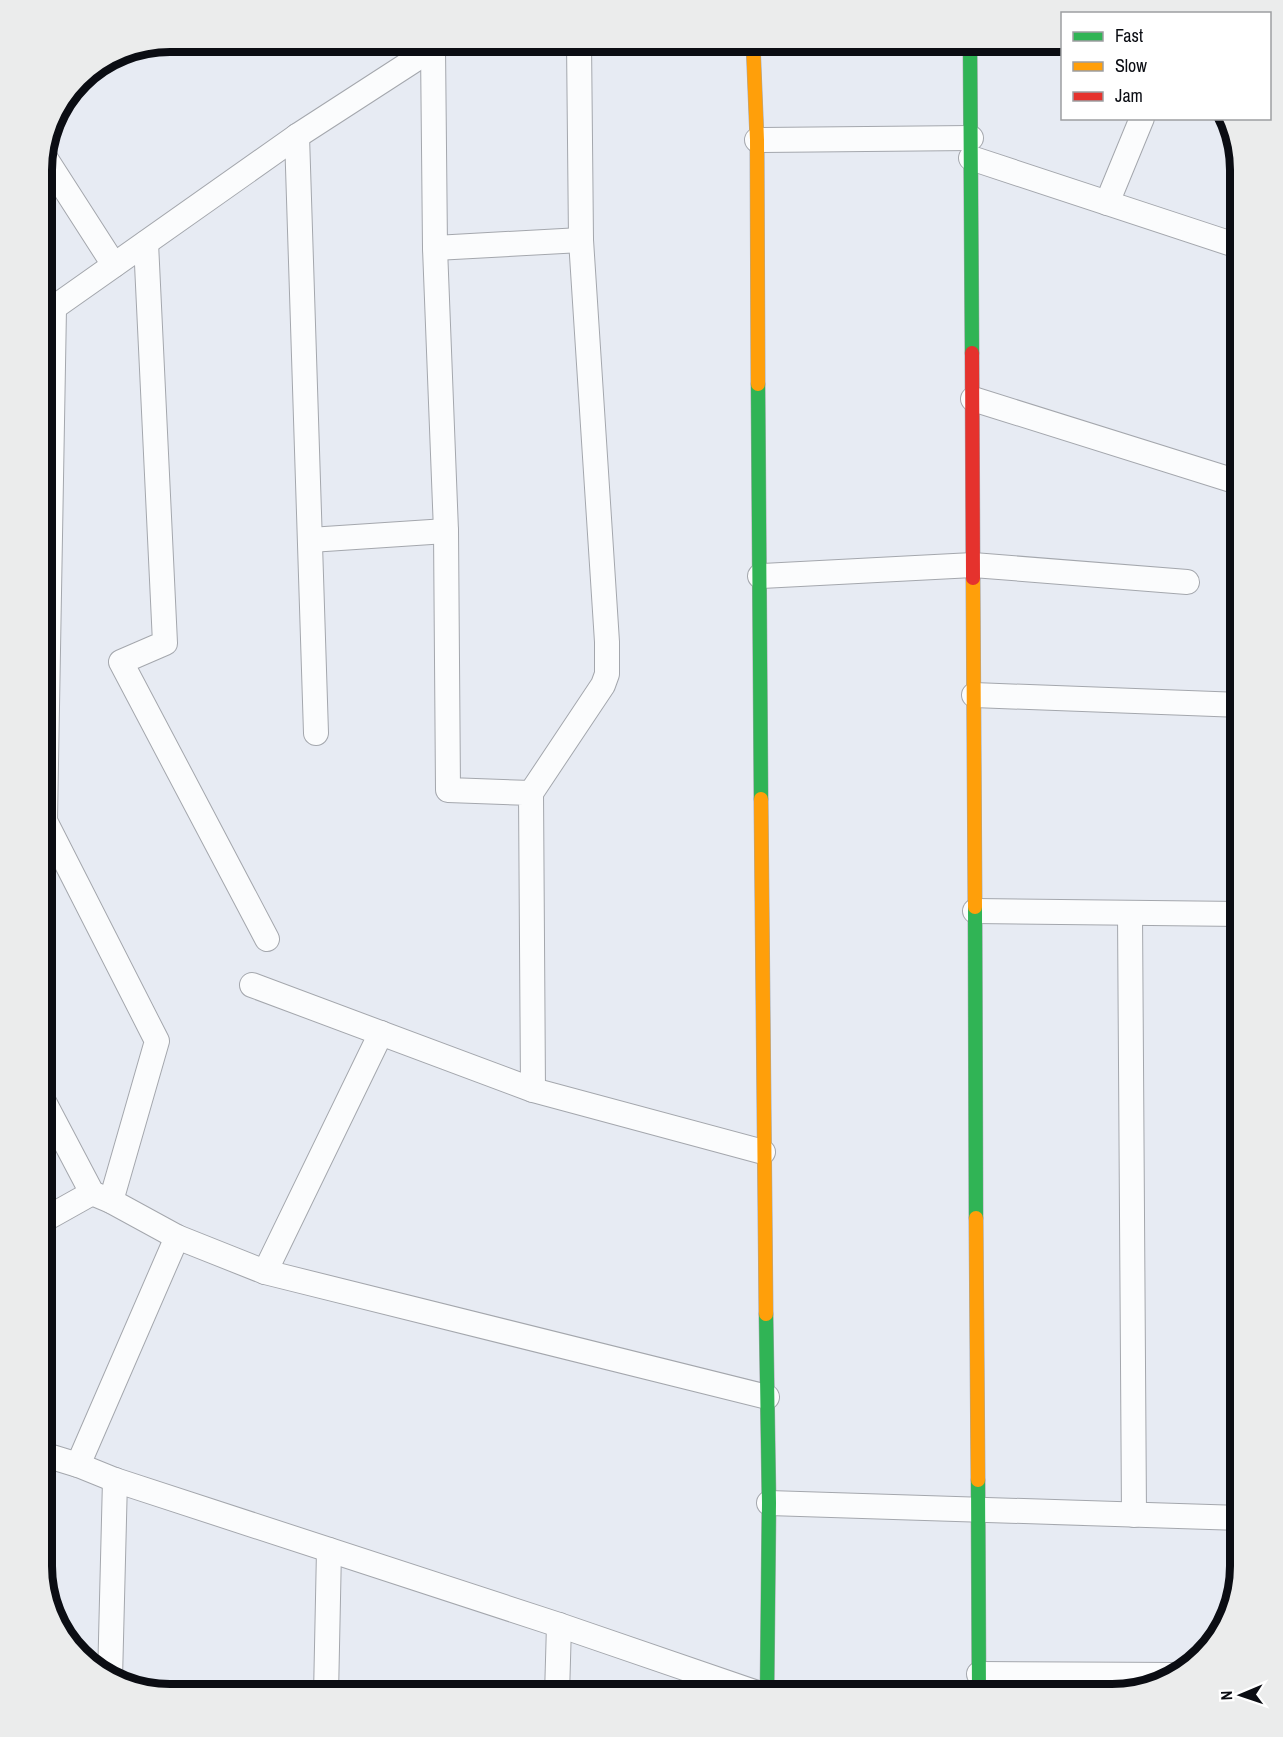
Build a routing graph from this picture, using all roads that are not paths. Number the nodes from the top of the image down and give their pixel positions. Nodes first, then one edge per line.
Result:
1 (422, 52) edge
2 (433, 52) edge
3 (579, 52) edge
4 (753, 53) edge
5 (970, 53) edge
6 (1141, 120) edge
7 (297, 136) junction
8 (757, 140) junction
9 (971, 148) junction
10 (53, 170) edge
11 (1107, 203) junction
12 (582, 240) junction
13 (146, 243) junction
14 (1230, 243) edge
15 (435, 248) junction
16 (114, 265) junction
17 (53, 309) edge
18 (973, 399) junction
19 (1230, 480) edge
20 (446, 531) junction
21 (310, 540) junction
22 (973, 565) junction
23 (760, 576) junction
24 (1187, 582) dead end
25 (974, 695) junction
26 (1230, 705) edge
27 (316, 733) dead end
28 (531, 793) junction
29 (53, 836) edge
30 (975, 911) junction
31 (1130, 913) junction
32 (1230, 914) edge
33 (267, 939) dead end
34 (252, 985) dead end
35 (381, 1033) junction
36 (533, 1090) junction
37 (52, 1115) edge
38 (763, 1152) junction
39 (101, 1197) junction
40 (52, 1217) edge
41 (177, 1237) junction
42 (265, 1272) junction
43 (767, 1397) junction
44 (52, 1457) edge
45 (78, 1465) junction
46 (115, 1480) junction
47 (769, 1503) junction
48 (979, 1510) junction
49 (1134, 1515) junction
50 (1230, 1518) edge
51 (329, 1550) junction
52 (559, 1625) junction
53 (110, 1668) edge
54 (1158, 1676) edge
55 (326, 1684) edge
56 (557, 1684) edge
57 (733, 1684) edge
58 (765, 1684) edge
59 (979, 1684) edge
60 (999, 1684) edge

1 - 7 street
2 - 15 street
3 - 12 street
4 - 8 street
5 - 9 street
6 - 11 street
7 - 13 street
7 - 21 street
8 - 9 street
8 - 23 street
9 - 11 street
9 - 18 street
10 - 16 street
11 - 14 street
12 - 15 street
12 - 28 street
13 - 16 street
13 - 33 street
15 - 20 street
16 - 17 street
18 - 19 street
18 - 22 street
20 - 21 street
20 - 28 street
21 - 27 street
22 - 23 street
22 - 24 street
22 - 25 street
23 - 38 street
25 - 26 street
25 - 30 street
28 - 36 street
29 - 39 street
30 - 31 street
30 - 48 street
31 - 32 street
31 - 49 street
34 - 35 street
35 - 36 street
35 - 42 street
36 - 38 street
37 - 39 street
38 - 43 street
39 - 40 street
39 - 41 street
41 - 42 street
41 - 45 street
42 - 43 street
43 - 47 street
44 - 45 street
45 - 46 street
46 - 51 street
46 - 53 street
47 - 48 street
47 - 58 street
48 - 49 street
48 - 59 street
49 - 50 street
51 - 52 street
51 - 55 street
52 - 56 street
52 - 57 street
54 - 60 street

